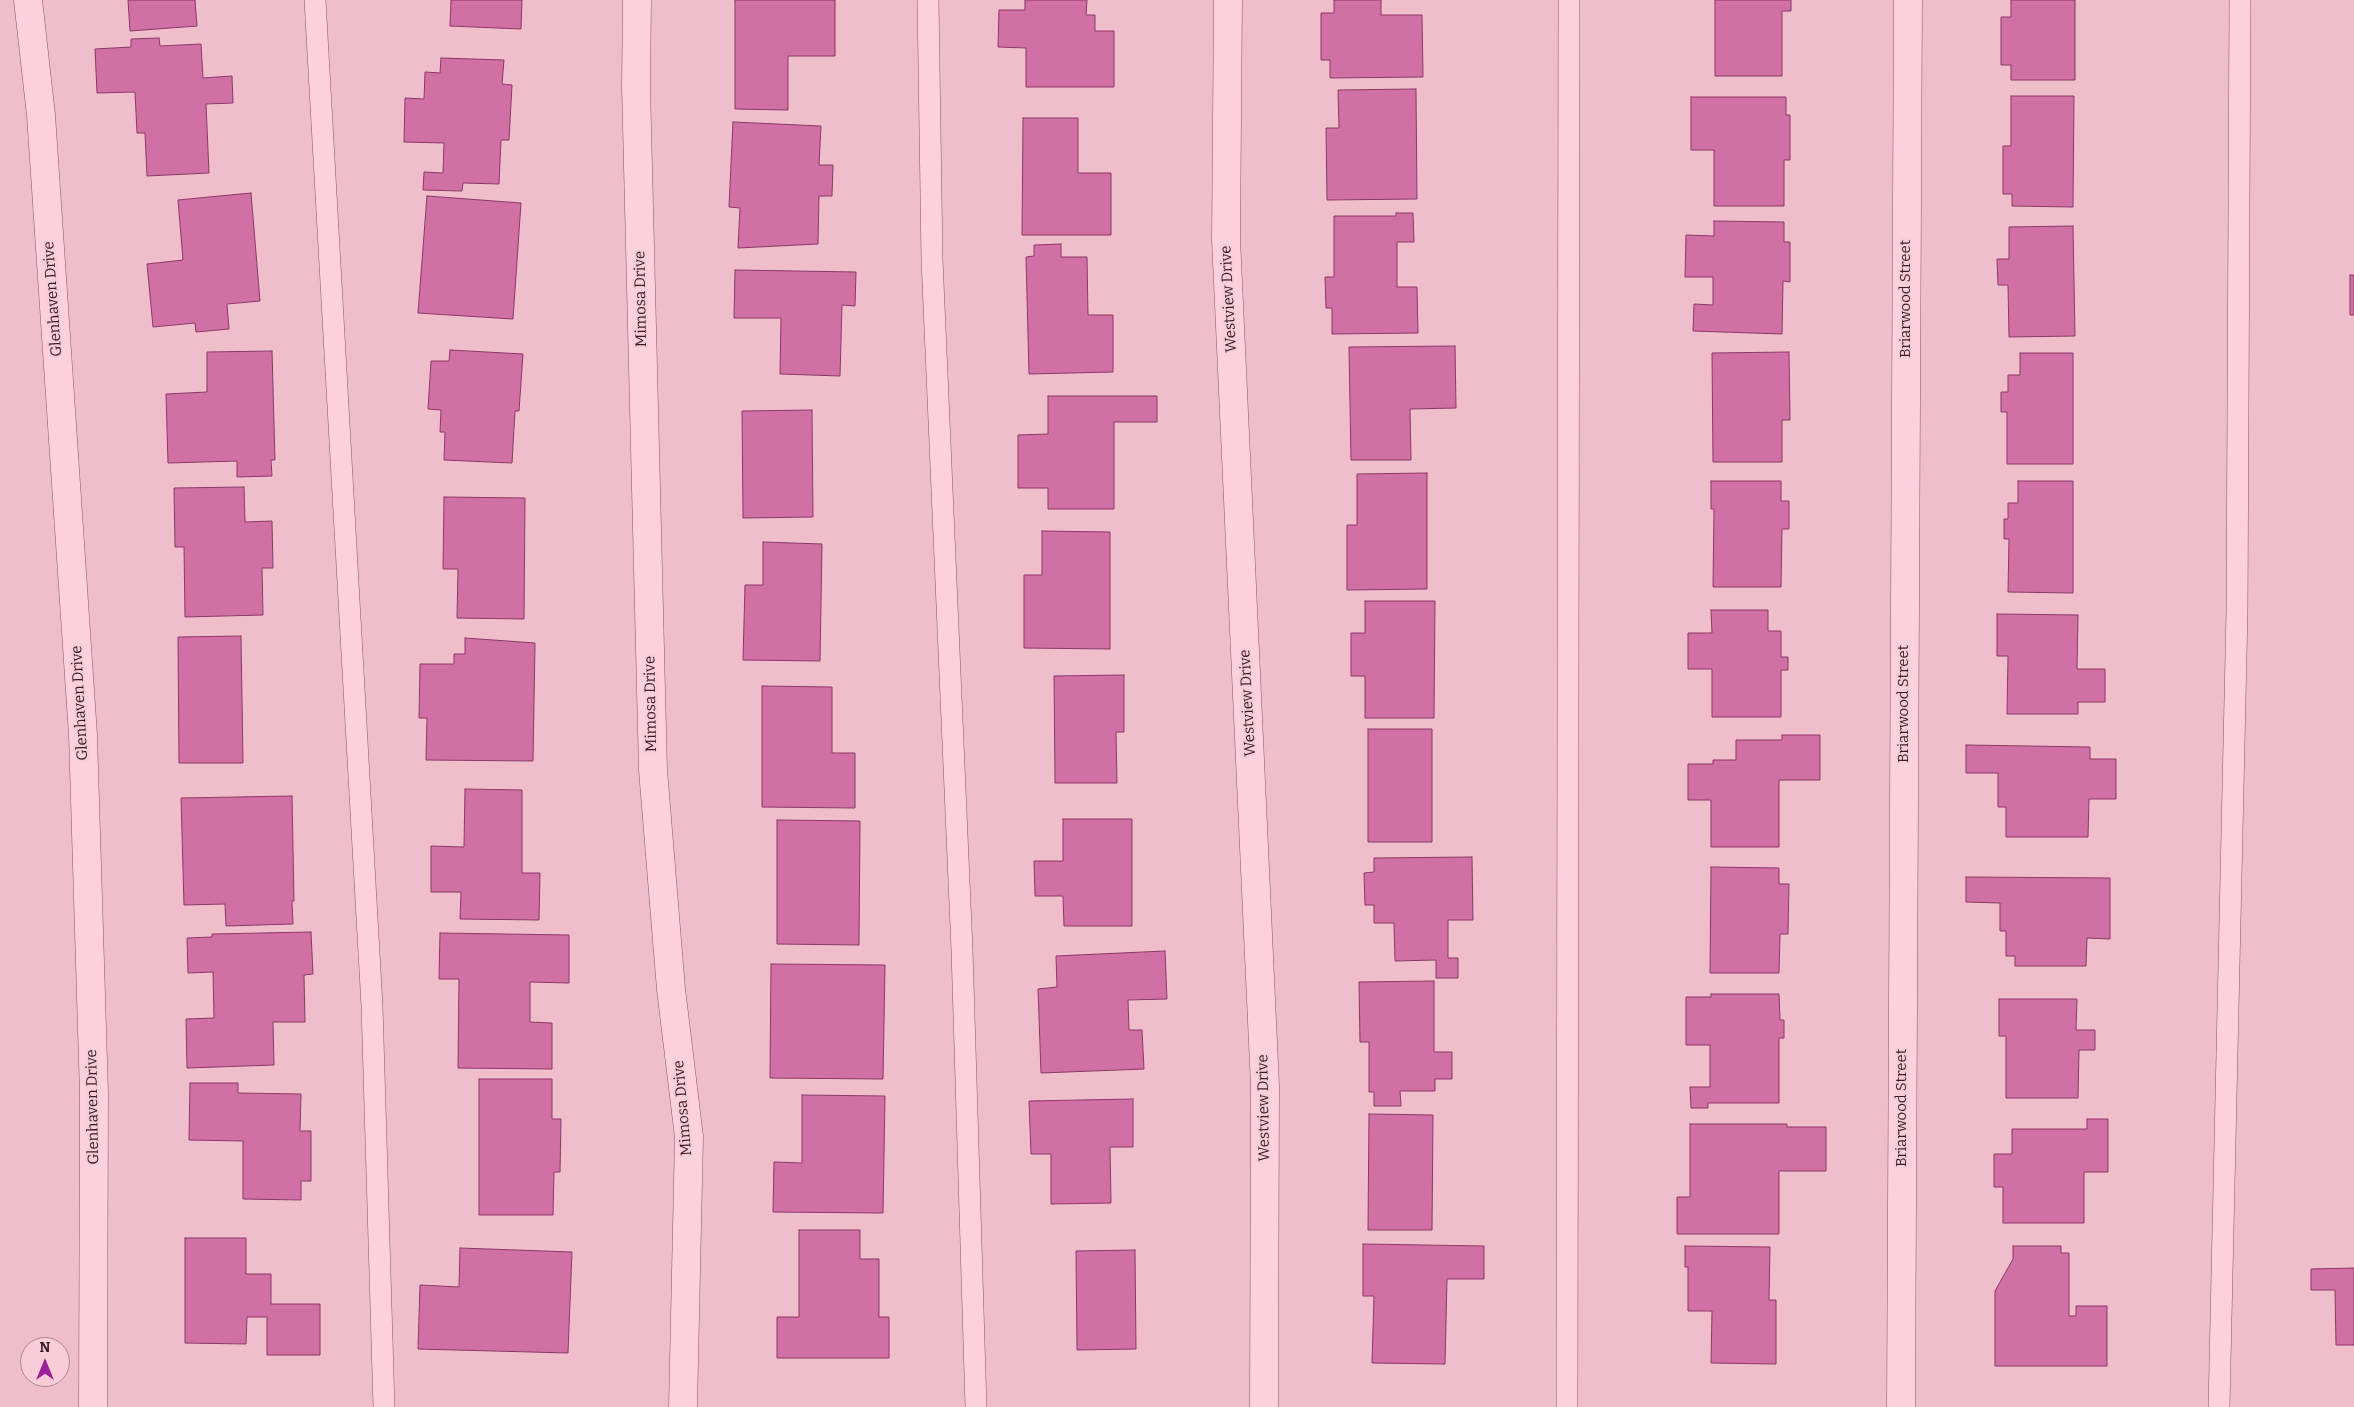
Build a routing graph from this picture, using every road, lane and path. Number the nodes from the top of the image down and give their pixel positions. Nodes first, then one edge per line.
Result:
1 (28, 0) edge
2 (315, 0) edge
3 (637, 0) edge
4 (928, 0) edge
5 (1228, 0) edge
6 (1569, 0) edge
7 (1908, 0) edge
8 (2240, 0) edge
9 (92, 1407) edge
10 (384, 1407) edge
11 (683, 1407) edge
12 (976, 1407) edge
13 (1264, 1407) edge
14 (1567, 1407) edge
15 (1901, 1407) edge
16 (2220, 1407) edge

1 - 9 street, Glenhaven Drive
2 - 10 lane
3 - 11 street, Mimosa Drive
4 - 12 lane
5 - 13 street, Westview Drive
6 - 14 lane
7 - 15 street, Briarwood Street
8 - 16 lane

